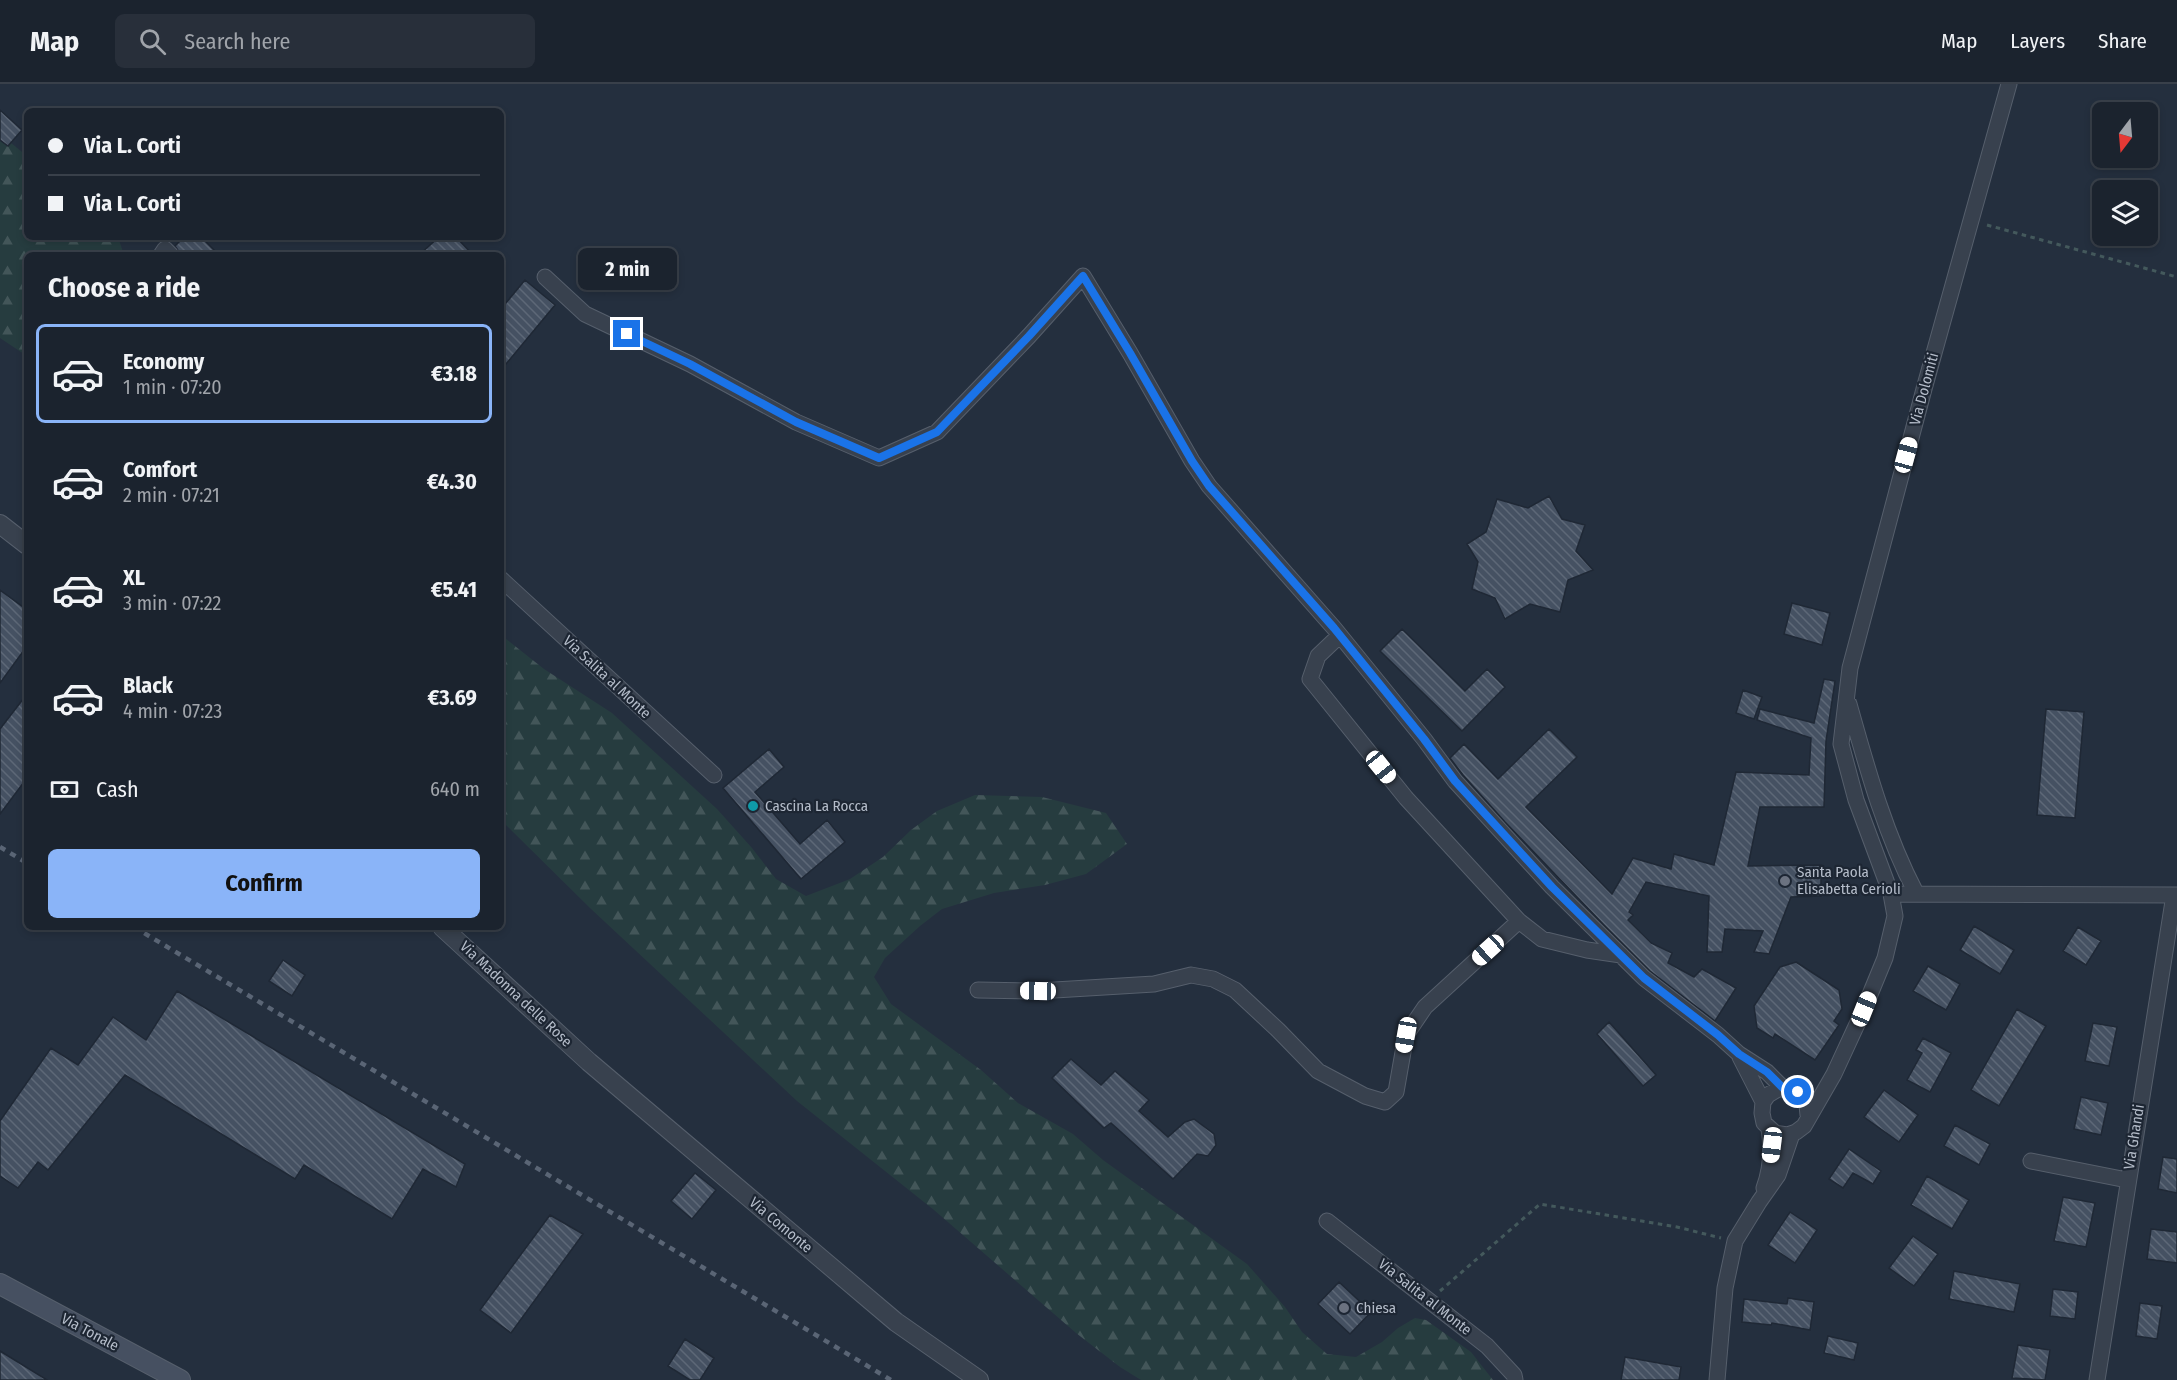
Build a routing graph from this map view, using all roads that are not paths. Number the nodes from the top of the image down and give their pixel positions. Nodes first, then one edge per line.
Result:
1 (2008, 84) edge
2 (545, 277) dead end
3 (0, 524) edge
4 (24, 543) edge
5 (504, 582) edge
6 (1340, 636) junction
7 (1847, 696) junction
8 (714, 775) dead end
9 (1916, 893) junction
10 (1891, 894) junction
11 (2176, 895) edge
12 (1519, 921) junction
13 (445, 930) edge
14 (1621, 955) junction
15 (978, 990) dead end
16 (1739, 1054) junction
17 (589, 1062) joint
18 (1834, 1074) junction
19 (1791, 1090) junction
20 (1763, 1102) junction
21 (1808, 1115) junction
22 (1769, 1129) junction
23 (1792, 1134) junction
24 (2031, 1161) dead end
25 (2127, 1180) junction
26 (1759, 1202) junction
27 (1327, 1221) dead end
28 (0, 1284) edge
29 (180, 1380) edge
30 (979, 1380) edge
31 (1515, 1380) edge
32 (1716, 1380) edge
33 (2097, 1380) edge

1 - 7 street, Via Dolomiti
2 - 6 street
3 - 4 street
5 - 8 street, Via Salita al Monte
6 - 12 street
6 - 14 street
7 - 9 street
7 - 10 street, Via Dolomiti
9 - 10 street
9 - 11 street
10 - 18 street, Via Dolomiti
11 - 25 street, Via Ghandi
12 - 14 street
12 - 15 street
13 - 17 street, Via Madonna delle Rose
14 - 16 street
16 - 19 street
16 - 20 street
17 - 30 street, Via Comonte
18 - 19 street
18 - 21 street, Via Dolomiti
19 - 20 street
19 - 21 street
20 - 22 street
21 - 23 street
22 - 23 street
22 - 26 street
23 - 26 street
24 - 25 street
25 - 33 street, Via Ghandi
26 - 32 street
27 - 31 street, Via Salita al Monte
28 - 29 main road, Via Tonale

